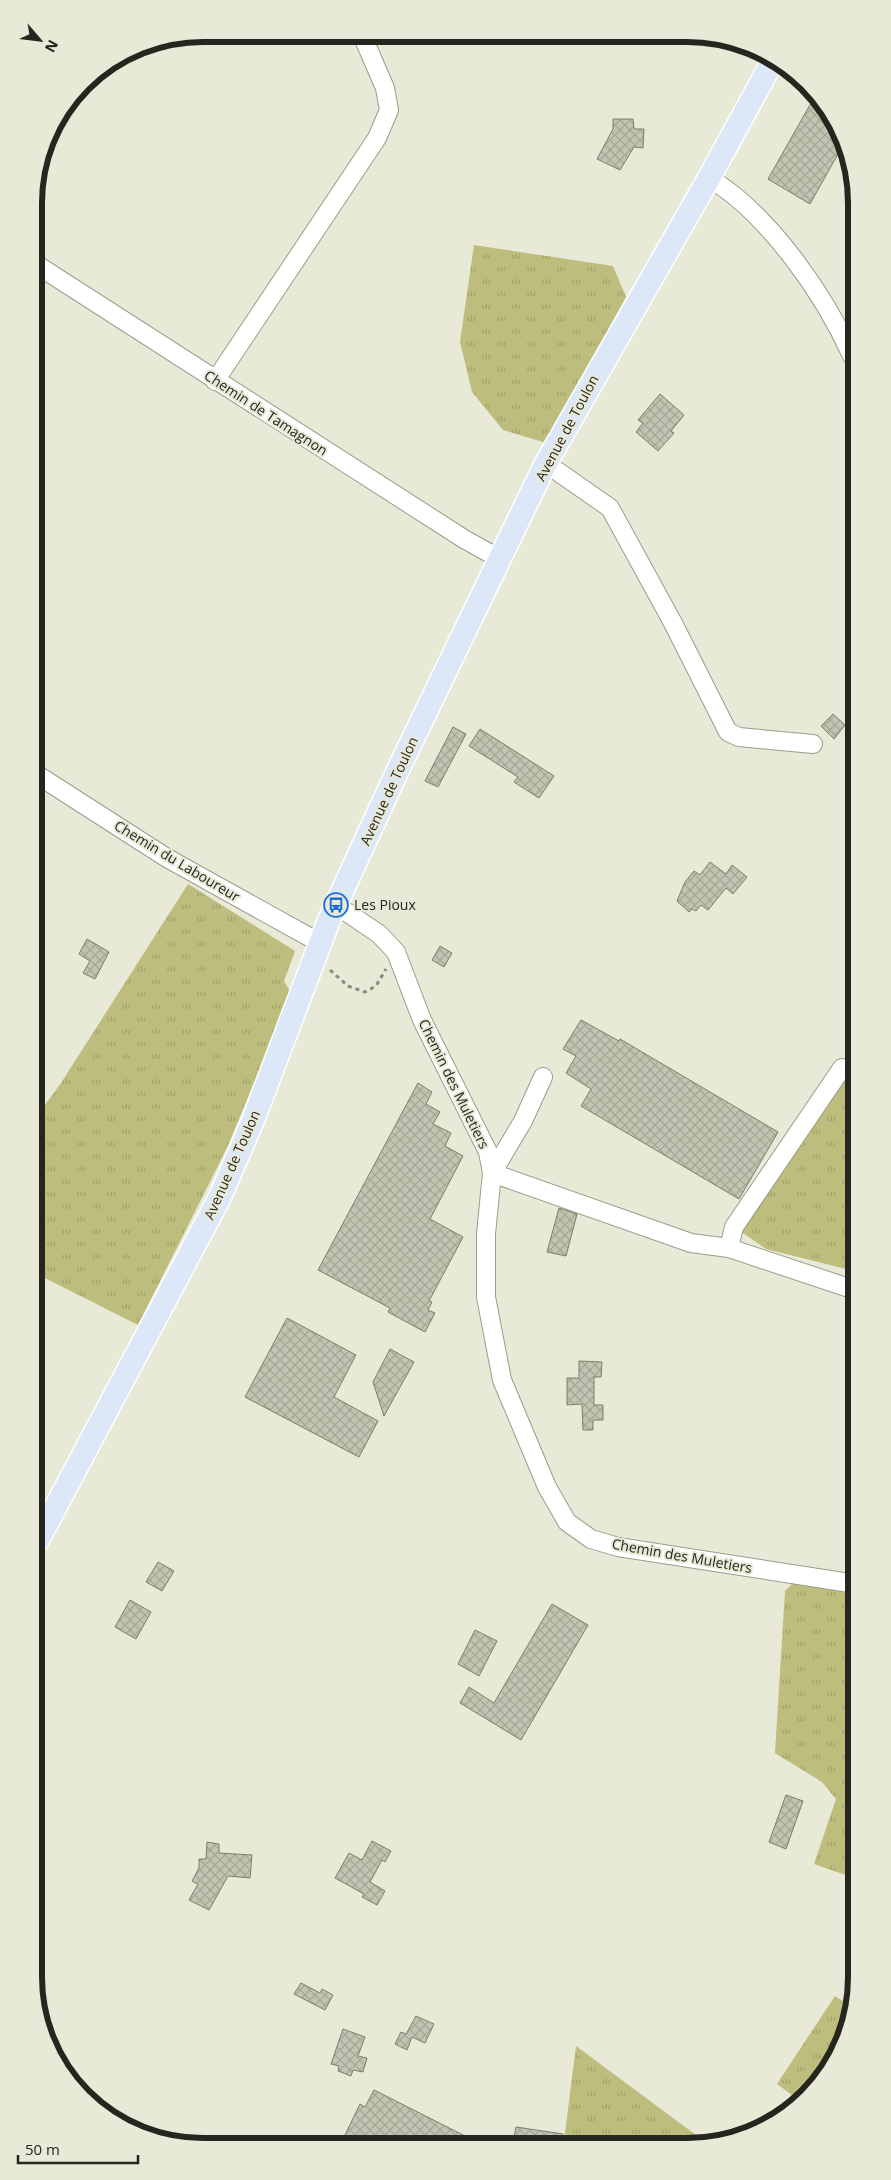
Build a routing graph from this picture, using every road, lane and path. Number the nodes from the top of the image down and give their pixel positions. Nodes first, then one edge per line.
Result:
1 (365, 42) edge
2 (770, 66) edge
3 (709, 178) junction
4 (43, 269) edge
5 (848, 347) edge
6 (215, 381) junction
7 (545, 465) junction
8 (500, 559) junction
9 (813, 744) dead end
10 (43, 778) edge
11 (336, 905) junction
12 (396, 952) junction
13 (317, 953) junction
14 (842, 1068) dead end
15 (543, 1077) dead end
16 (492, 1173) junction
17 (729, 1248) junction
18 (848, 1288) edge
19 (42, 1532) edge
20 (848, 1583) edge

1 - 6 street
2 - 3 main road, Avenue de Toulon
3 - 5 street
3 - 7 main road, Avenue de Toulon
4 - 6 street, Chemin de Tamagnon
6 - 8 street, Chemin de Tamagnon
7 - 8 main road, Avenue de Toulon
7 - 9 street
8 - 11 main road, Avenue de Toulon
10 - 13 street, Chemin du Laboureur
11 - 12 street, Chemin des Muletiers
11 - 13 main road, Avenue de Toulon
12 - 13 path
12 - 16 street, Chemin des Muletiers
13 - 19 main road, Avenue de Toulon
14 - 17 street
15 - 16 street
16 - 17 street
16 - 20 street, Chemin des Muletiers
17 - 18 street

